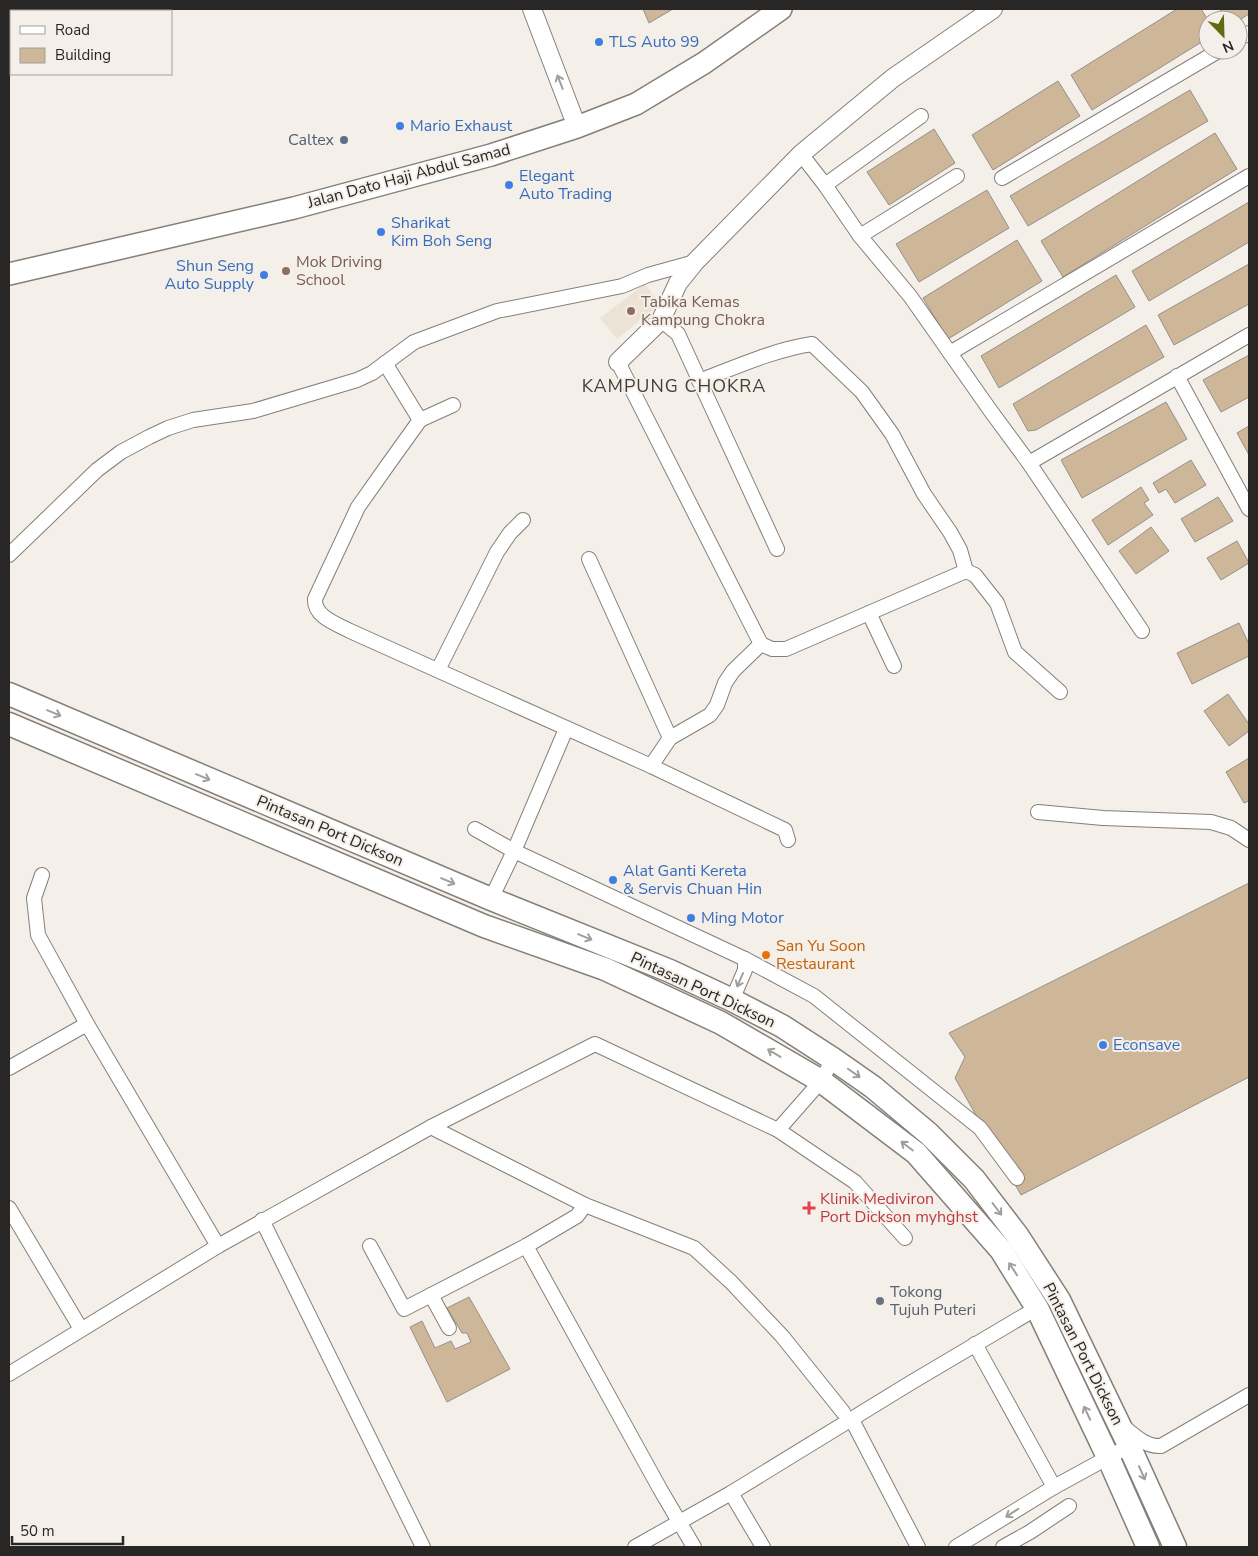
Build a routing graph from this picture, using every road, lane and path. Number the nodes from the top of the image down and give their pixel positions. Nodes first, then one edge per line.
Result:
1 (532, 9) edge
2 (781, 9) edge
3 (993, 9) edge
4 (1203, 60) edge
5 (921, 116) dead end
6 (577, 127) junction
7 (801, 154) junction
8 (957, 176) dead end
9 (1249, 176) edge
10 (1002, 178) dead end
11 (825, 185) junction
12 (860, 236) junction
13 (695, 262) junction
14 (9, 274) edge
15 (660, 320) junction
16 (1249, 335) edge
17 (950, 353) junction
18 (618, 362) joint
19 (385, 363) junction
20 (1177, 376) junction
21 (699, 381) junction
22 (452, 405) dead end
23 (420, 420) junction
24 (1029, 463) junction
25 (1249, 509) edge
26 (523, 520) dead end
27 (778, 549) dead end
28 (9, 555) edge
29 (589, 559) dead end
30 (966, 571) junction
31 (869, 613) junction
32 (1142, 631) dead end
33 (761, 644) junction
34 (894, 666) dead end
35 (438, 670) junction
36 (1060, 692) dead end
37 (9, 694) edge
38 (9, 724) edge
39 (566, 729) junction
40 (670, 738) junction
41 (651, 766) junction
42 (1038, 812) dead end
43 (475, 829) dead end
44 (788, 840) dead end
45 (1249, 840) edge
46 (514, 850) junction
47 (42, 875) dead end
48 (396, 888) junction
49 (491, 900) junction
50 (744, 959) junction
51 (605, 969) junction
52 (732, 1000) junction
53 (88, 1024) junction
54 (833, 1058) junction
55 (9, 1068) edge
56 (821, 1081) junction
57 (431, 1127) junction
58 (778, 1130) junction
59 (1017, 1178) dead end
60 (585, 1205) junction
61 (9, 1208) edge
62 (262, 1220) junction
63 (905, 1238) dead end
64 (218, 1246) junction
65 (370, 1246) dead end
66 (526, 1246) junction
67 (431, 1295) junction
68 (1037, 1308) junction
69 (449, 1328) dead end
70 (81, 1329) junction
71 (975, 1344) junction
72 (9, 1374) edge
73 (1249, 1395) edge
74 (848, 1416) junction
75 (1118, 1422) junction
76 (1129, 1446) junction
77 (1108, 1457) junction
78 (1054, 1487) junction
79 (732, 1493) junction
80 (1069, 1506) dead end
81 (680, 1522) junction
82 (423, 1547) edge
83 (635, 1547) edge
84 (694, 1547) edge
85 (763, 1547) edge
86 (918, 1547) edge
87 (956, 1547) edge
88 (1002, 1547) edge
89 (1148, 1547) edge
90 (1175, 1547) edge

6 -> 1 street
2 - 6 main road, Jalan Dato Haji Abdul Samad
3 - 7 street
4 - 10 street
5 - 11 street
6 - 14 main road, Jalan Dato Haji Abdul Samad
7 - 11 street
7 - 13 street
8 - 12 street
9 - 17 street
11 - 12 street
12 - 17 street
13 - 15 street
13 - 19 street
15 - 18 street
15 - 21 street
16 - 20 street
17 - 24 street
18 - 33 street
19 - 23 street
19 - 28 street
20 - 24 street
20 - 25 street
21 - 27 street
21 - 30 street
22 - 23 street
23 - 35 street
24 - 32 street
26 - 35 street
29 - 40 street
30 - 31 street
30 - 36 street
31 - 33 street
31 - 34 street
33 - 40 street
35 - 39 street
37 -> 49 highway, Pintasan Port Dickson
38 - 48 highway, Pintasan Port Dickson
39 - 41 street
39 - 46 street
40 - 41 street
41 - 44 street
42 - 45 street
43 - 46 street
46 - 49 street
46 - 50 street
47 - 53 street
48 - 49 highway
48 - 51 highway, Pintasan Port Dickson
49 - 51 highway
49 -> 52 highway, Pintasan Port Dickson
50 -> 52 street
50 - 59 street
56 -> 51 highway, Pintasan Port Dickson
52 - 54 highway, Pintasan Port Dickson
53 - 55 street
53 - 64 street
54 - 56 street
54 -> 75 highway, Pintasan Port Dickson
56 - 58 street
68 -> 56 highway, Pintasan Port Dickson
57 - 58 street
57 - 60 street
57 - 62 street
58 - 63 street
60 - 66 street
60 - 74 street
61 - 70 street
62 - 64 street
62 - 82 street
64 - 70 street
65 - 67 street
66 - 67 street
66 - 81 street
67 - 69 street
68 - 71 street
77 -> 68 highway, Pintasan Port Dickson
70 - 72 street
71 - 74 street
71 - 78 street
73 - 75 street
74 - 79 street
74 - 86 street
75 - 76 highway, Pintasan Port Dickson
76 - 77 street
76 -> 90 highway, Pintasan Port Dickson
77 - 78 street
77 - 89 highway, Pintasan Port Dickson
78 -> 87 street
79 - 81 street
79 - 85 street
80 - 88 street
81 - 83 street
81 - 84 street

